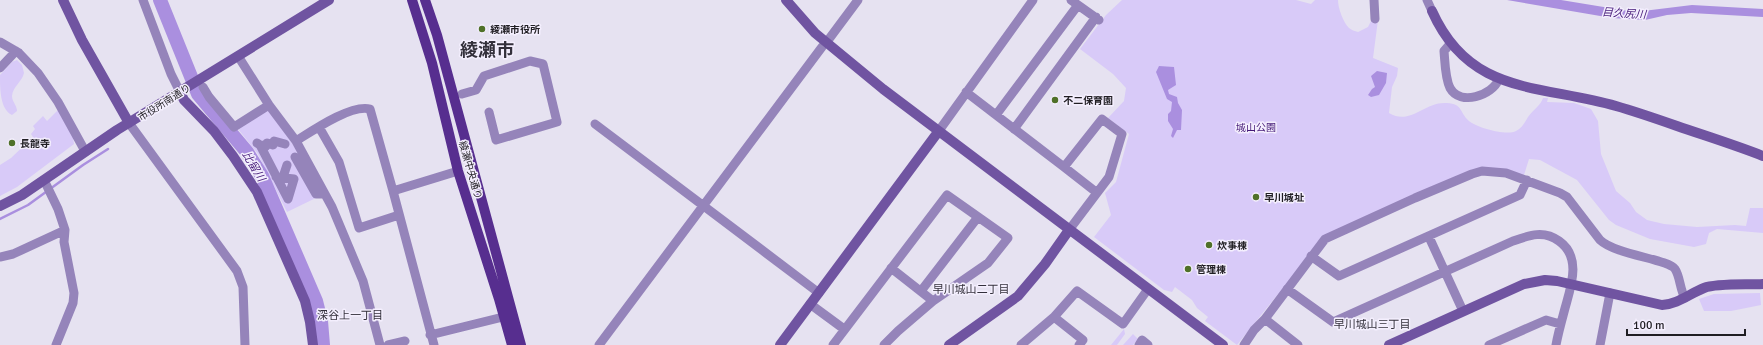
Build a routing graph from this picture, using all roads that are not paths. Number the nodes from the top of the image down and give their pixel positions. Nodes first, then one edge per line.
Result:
1 (63, 0) edge
2 (143, 0) edge
3 (329, 0) edge
4 (412, 0) edge
5 (425, 0) edge
6 (778, 0) edge
7 (786, 0) edge
8 (858, 0) edge
9 (1033, 0) edge
10 (1374, 0) edge
11 (1427, 0) edge
12 (1075, 2) edge
13 (1432, 11) joint
14 (1375, 19) dead end
15 (0, 42) edge
16 (1451, 44) junction
17 (824, 45) junction
18 (16, 51) junction
19 (238, 56) junction
20 (0, 68) edge
21 (1499, 79) junction
22 (197, 84) junction
23 (180, 92) junction
24 (966, 92) junction
25 (462, 94) dead end
26 (268, 107) junction
27 (489, 112) dead end
28 (996, 115) junction
29 (129, 123) junction
30 (595, 124) dead end
31 (319, 127) junction
32 (1014, 129) junction
33 (938, 132) junction
34 (296, 141) junction
35 (85, 151) junction
36 (1763, 156) edge
37 (295, 157) dead end
38 (287, 165) dead end
39 (1064, 167) junction
40 (458, 171) junction
41 (44, 180) junction
42 (1526, 180) junction
43 (393, 191) junction
44 (1096, 192) junction
45 (322, 194) dead end
46 (704, 205) junction
47 (0, 206) edge
48 (399, 215) junction
49 (978, 217) junction
50 (64, 230) junction
51 (1068, 230) junction
52 (1429, 237) junction
53 (1311, 256) junction
54 (0, 257) edge
55 (891, 268) junction
56 (1445, 272) junction
57 (1572, 284) junction
58 (1763, 284) edge
59 (1148, 288) junction
60 (1287, 290) junction
61 (922, 291) junction
62 (819, 293) junction
63 (1610, 293) junction
64 (1685, 298) junction
65 (933, 301) junction
66 (810, 304) junction
67 (1463, 311) junction
68 (1054, 317) junction
69 (498, 318) dead end
70 (1265, 319) junction
71 (1560, 324) junction
72 (844, 329) junction
73 (430, 335) junction
74 (405, 341) dead end
75 (56, 345) edge
76 (245, 345) edge
77 (314, 345) edge
78 (380, 345) edge
79 (388, 345) edge
80 (434, 345) edge
81 (512, 345) edge
82 (521, 345) edge
83 (599, 345) edge
84 (780, 345) edge
85 (833, 345) edge
86 (884, 345) edge
87 (949, 345) edge
88 (1021, 345) edge
89 (1079, 345) edge
90 (1139, 345) edge
91 (1148, 345) edge
92 (1223, 345) edge
93 (1244, 345) edge
94 (1298, 345) edge
95 (1389, 345) edge
96 (1490, 345) edge
97 (1556, 345) edge
98 (1600, 345) edge

1 - 29 street
2 - 23 street
3 - 19 street, 市役所南通り
4 - 40 main road, 綾瀬中央通り
5 - 82 main road, 綾瀬中央通り
6 - 17 street
7 - 17 street
8 - 17 street
9 - 24 street
10 - 14 street
11 - 13 street
12 - 28 street
12 - 32 street
13 - 16 street
15 - 18 street
16 - 21 street
16 - 21 street
17 - 33 street
17 - 46 street
18 - 20 street
18 - 35 street
19 - 22 street, 市役所南通り
19 - 26 street
21 - 36 street
22 - 23 street, 市役所南通り
22 - 26 street
23 - 29 street, 市役所南通り
23 - 77 street
24 - 28 street
24 - 33 street
25 - 27 street
26 - 34 street
26 - 38 street
28 - 32 street
29 - 35 street, 市役所南通り
29 - 76 street
30 - 46 street
31 - 34 street
31 - 43 street
31 - 48 street
32 - 39 street
33 - 51 street
33 - 62 street
34 - 78 street
35 - 41 street, 市役所南通り
37 - 45 street
39 - 44 street
39 - 44 street
40 - 43 street
40 - 81 main road, 綾瀬中央通り
41 - 47 street, 市役所南通り
41 - 50 street
42 - 52 street
42 - 53 street
42 - 64 street
43 - 48 street
44 - 51 street
46 - 62 street
46 - 83 street
48 - 73 street
49 - 55 street
49 - 61 street
49 - 65 street
50 - 54 street
50 - 75 street
51 - 59 street
51 - 87 street
52 - 53 street
52 - 56 street
53 - 60 street
55 - 61 street
55 - 72 street
56 - 57 street
56 - 60 street
56 - 67 street
57 - 63 street
57 - 67 street
57 - 71 street
58 - 64 street
59 - 68 street
59 - 92 street
60 - 70 street
61 - 65 street
62 - 66 street
63 - 64 street
63 - 98 street
65 - 86 street
66 - 72 street
66 - 84 street
67 - 95 street
68 - 88 street
68 - 89 street
69 - 73 street
70 - 93 street
70 - 94 street
71 - 96 street
71 - 97 street
72 - 85 street
73 - 80 street
74 - 79 street
90 - 91 street

